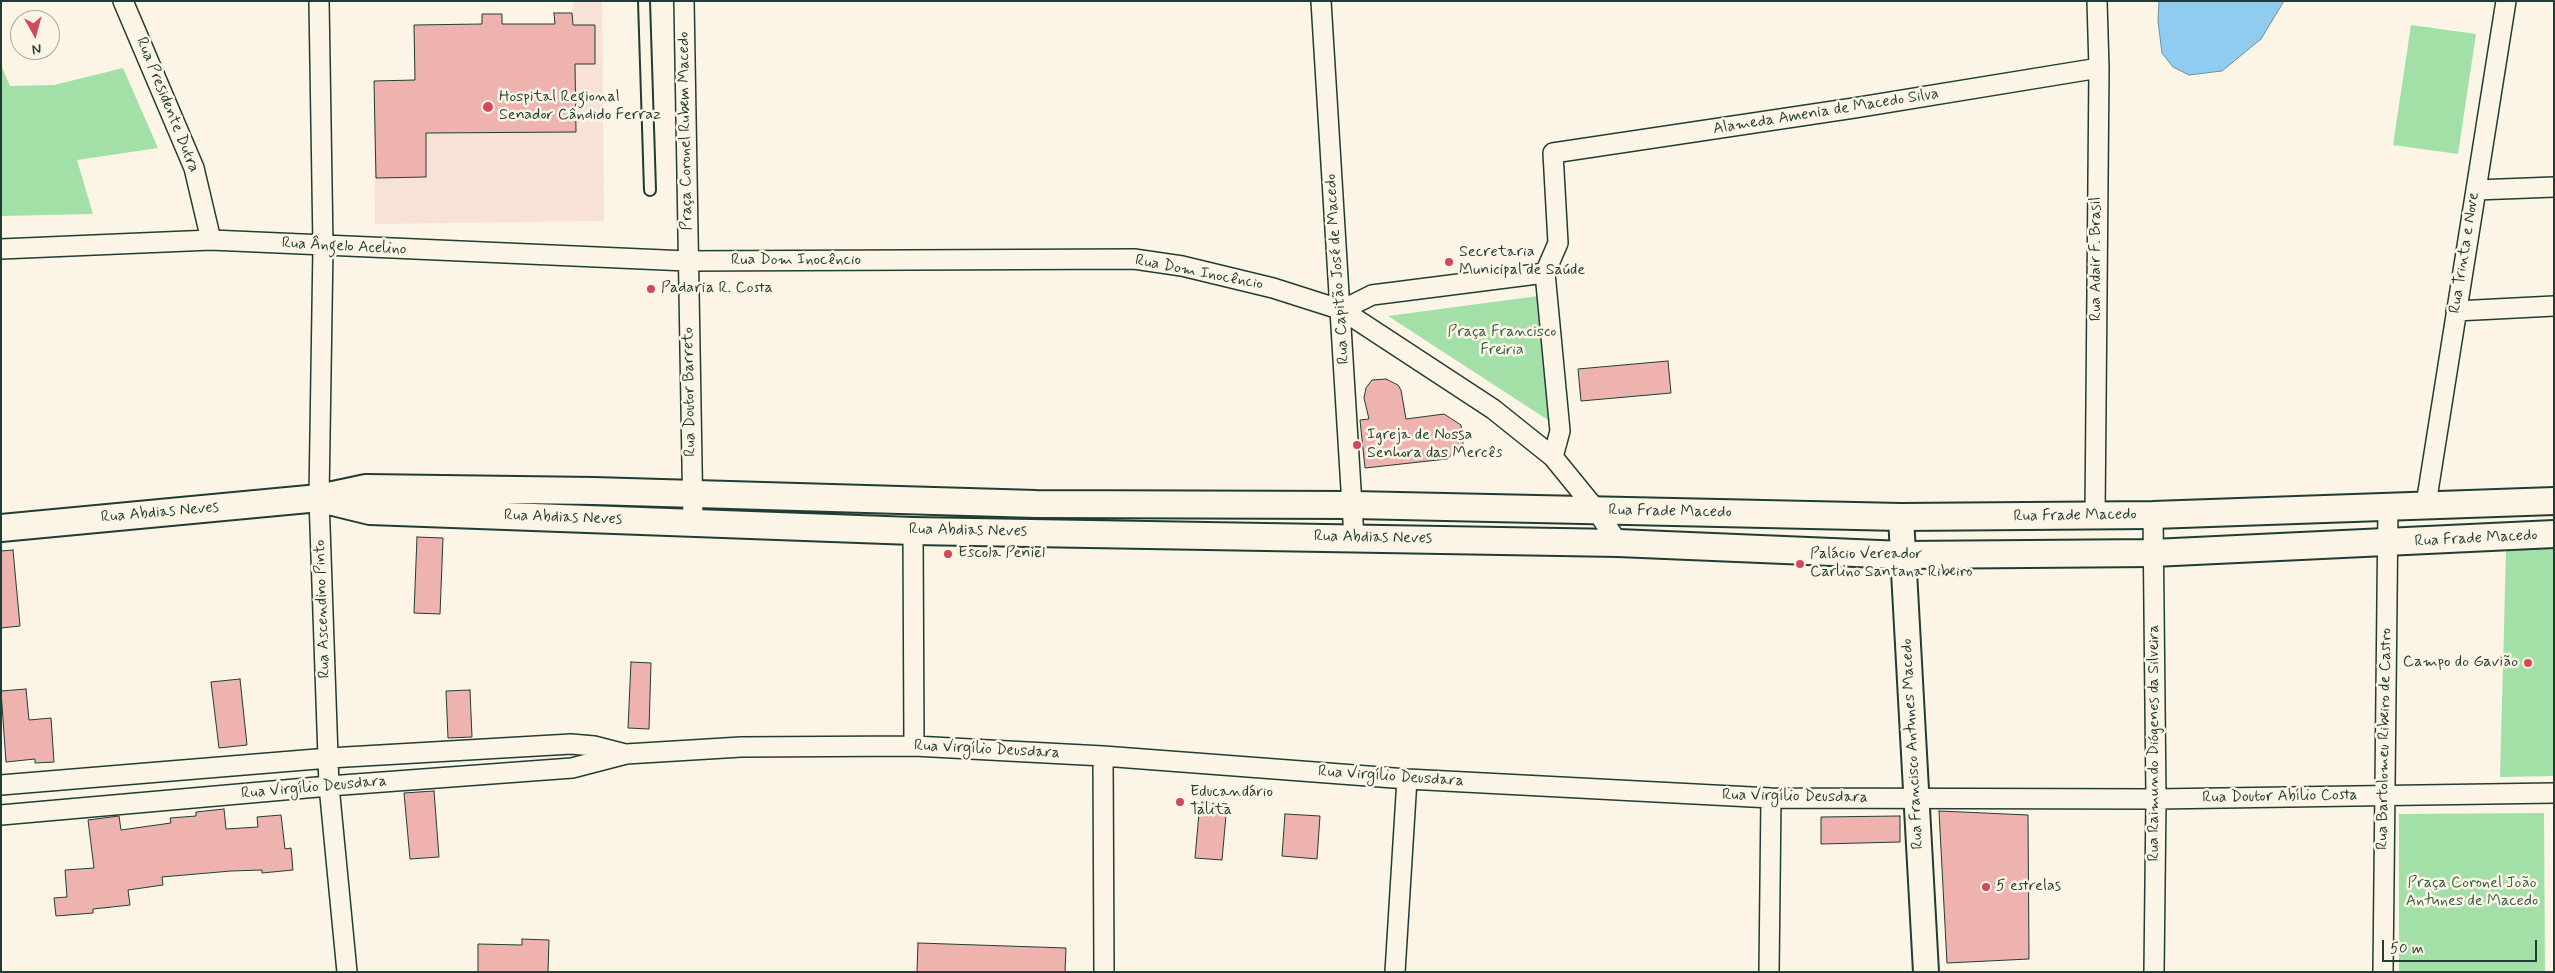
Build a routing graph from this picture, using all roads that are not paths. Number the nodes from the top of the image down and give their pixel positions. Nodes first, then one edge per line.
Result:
1 (124, 1) edge
2 (319, 1) edge
3 (644, 1) edge
4 (684, 1) edge
5 (1321, 1) edge
6 (2097, 1) edge
7 (2506, 1) edge
8 (2099, 68) junction
9 (2554, 187) edge
10 (650, 190) dead end
11 (2476, 190) junction
12 (211, 240) junction
13 (323, 246) junction
14 (1, 249) edge
15 (687, 261) junction
16 (1545, 273) junction
17 (2554, 306) edge
18 (1342, 310) junction
19 (2456, 311) junction
20 (1553, 457) junction
21 (594, 491) junction
22 (692, 494) junction
23 (319, 498) junction
24 (2554, 501) edge
25 (1036, 504) junction
26 (2426, 504) junction
27 (1354, 505) junction
28 (2388, 506) junction
29 (1597, 511) junction
30 (2153, 515) junction
31 (2095, 516) junction
32 (1901, 517) junction
33 (593, 519) junction
34 (693, 522) junction
35 (1, 528) edge
36 (913, 531) junction
37 (1034, 532) junction
38 (2554, 534) edge
39 (1354, 538) junction
40 (1618, 544) junction
41 (2387, 544) junction
42 (2153, 553) junction
43 (1903, 555) junction
44 (914, 746) junction
45 (626, 754) junction
46 (1103, 756) junction
47 (328, 758) junction
48 (1407, 779) junction
49 (50, 782) junction
50 (1, 786) edge
51 (329, 786) junction
52 (2554, 793) edge
53 (2384, 796) junction
54 (1770, 798) junction
55 (1916, 799) junction
56 (2156, 799) junction
57 (53, 811) junction
58 (1, 815) edge
59 (347, 972) edge
60 (1104, 972) edge
61 (1395, 972) edge
62 (1769, 972) edge
63 (1926, 972) edge
64 (2154, 972) edge
65 (2383, 972) edge

1 - 12 street, Rua Presidente Dutra
2 - 13 street
3 - 10 lane
4 - 15 street, Praça Coronel Rubem Macedo
5 - 18 street, Rua Capitão José de Macedo
6 - 8 street, Rua Adair F. Brasil
7 - 11 street, Rua Trinta e Nove
8 - 16 street, Alameda Amenia de Macedo Silva
8 - 31 street, Rua Adair F. Brasil
9 - 11 street
11 - 19 street, Rua Trinta e Nove
12 - 13 street, Rua Ângelo Acelino
12 - 14 street, Rua Ângelo Acelino
13 - 15 street, Rua Ângelo Acelino
13 - 23 street, Rua Ascendino Pinto
15 - 18 street, Rua Dom Inocêncio
15 - 22 street, Rua Doutor Barreto
16 - 18 street
16 - 20 street
17 - 19 street
18 - 20 street, Rua Dom Inocêncio
18 - 27 street, Rua Capitão José de Macedo
19 - 26 street, Rua Trinta e Nove
20 - 29 street, Rua Dom Inocêncio
21 - 22 main road, Rua Abdias Neves
21 - 23 main road, Rua Abdias Neves
21 - 33 main road
22 - 25 main road, Rua Abdias Neves
22 - 34 street, Rua Doutor Barreto
23 - 33 main road, Rua Abdias Neves
23 - 35 main road, Rua Abdias Neves
23 - 47 street, Rua Ascendino Pinto
24 - 26 main road, Rua Frade Macedo
25 - 27 main road, Rua Abdias Neves
25 - 37 main road
26 - 28 main road, Rua Frade Macedo
27 - 29 main road, Rua Abdias Neves
27 - 39 street, Rua Capitão José de Macedo
28 - 30 main road, Rua Frade Macedo
28 - 41 street, Rua Bartolomeu Ribeiro de Castro
29 - 32 main road, Rua Frade Macedo
29 - 40 street, Rua Dom Inocêncio
30 - 31 main road, Rua Frade Macedo
30 - 42 street, Rua Raimundo Diógenes da Silveira
31 - 32 main road, Rua Frade Macedo
32 - 43 street, Rua Francisco Antunes Macedo
33 - 34 main road, Rua Abdias Neves
34 - 36 main road, Rua Abdias Neves
36 - 37 main road, Rua Abdias Neves
36 - 44 street
37 - 39 main road, Rua Abdias Neves
38 - 41 main road, Rua Frade Macedo
39 - 40 main road, Rua Abdias Neves
40 - 43 main road, Rua Frade Macedo
41 - 42 main road, Rua Frade Macedo
41 - 53 street, Rua Bartolomeu Ribeiro de Castro
42 - 43 main road, Rua Frade Macedo
42 - 56 street, Rua Raimundo Diógenes da Silveira
43 - 55 street, Rua Francisco Antunes Macedo
44 - 45 street, Rua Virgílio Deusdara
44 - 46 street, Rua Virgílio Deusdara
45 - 47 street, Rua Virgílio Deusdara
45 - 51 street, Rua Virgílio Deusdara
46 - 48 street, Rua Virgílio Deusdara
46 - 60 street
47 - 49 street, Rua Virgílio Deusdara
47 - 51 street, Rua Ascendino Pinto
48 - 54 street, Rua Virgílio Deusdara
48 - 61 street
49 - 50 street, Rua Virgílio Deusdara
49 - 57 street
51 - 57 street, Rua Virgílio Deusdara
51 - 59 street, Rua Ascendino Pinto
52 - 53 street, Rua Doutor Abílio Costa
53 - 56 street, Rua Doutor Abílio Costa
53 - 65 street, Rua Bartolomeu Ribeiro de Castro
54 - 55 street, Rua Virgílio Deusdara
54 - 62 street
55 - 56 street, Rua Virgílio Deusdara
55 - 63 street, Rua Francisco Antunes Macedo
56 - 64 street, Rua Raimundo Diógenes da Silveira
57 - 58 street, Rua Virgílio Deusdara

